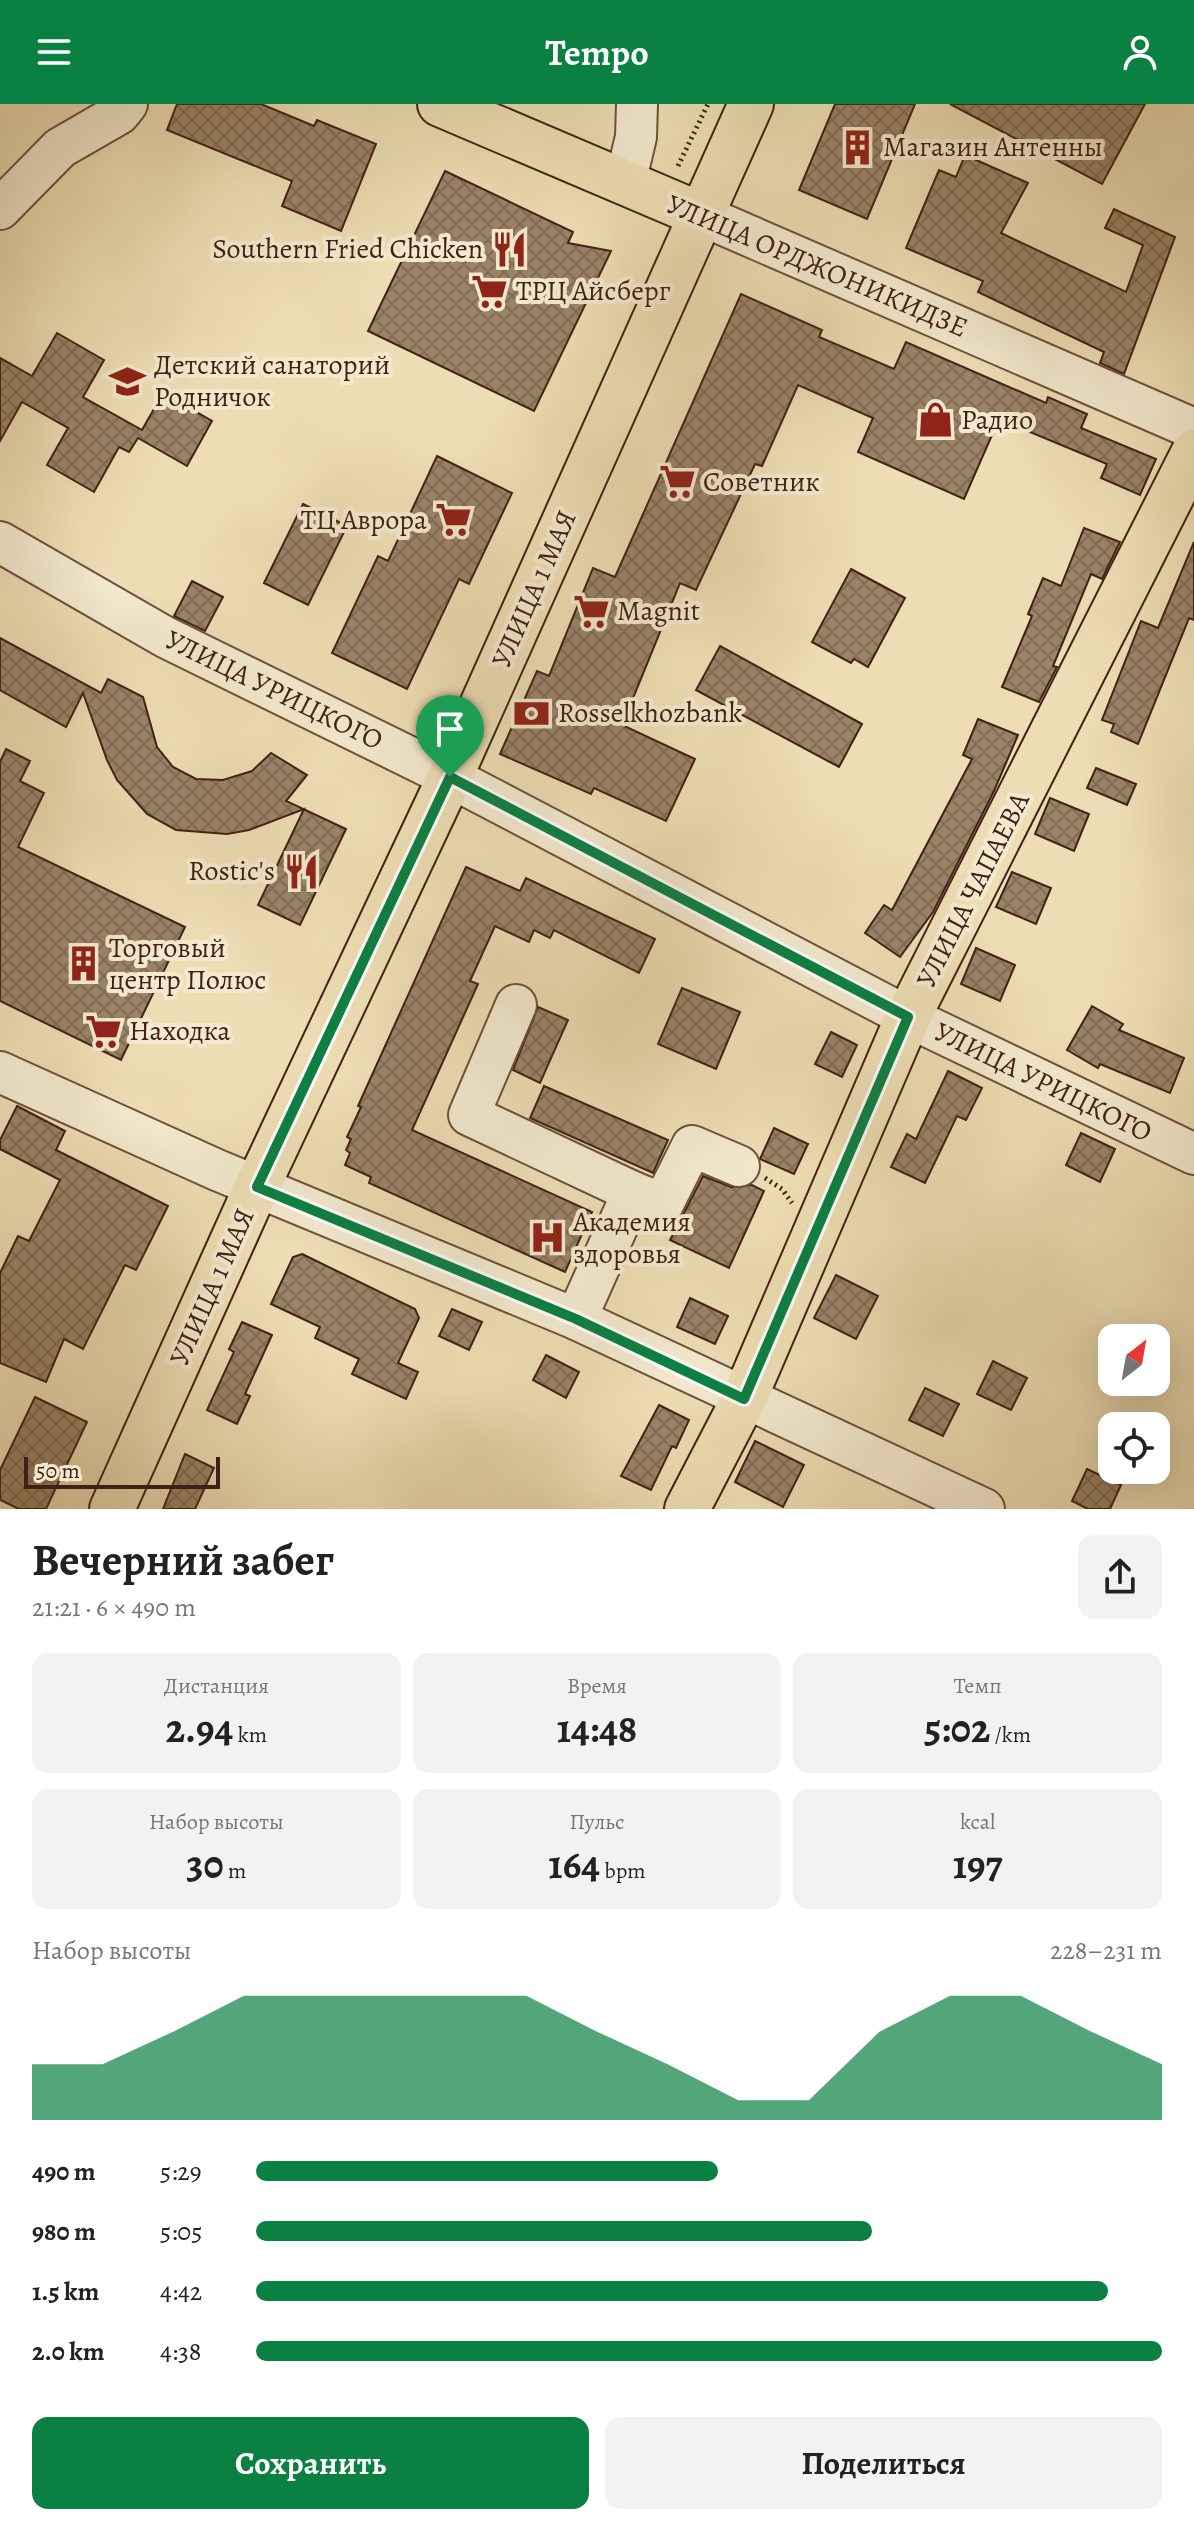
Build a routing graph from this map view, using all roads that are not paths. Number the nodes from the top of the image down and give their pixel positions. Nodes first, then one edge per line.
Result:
1 (127, 104) edge
2 (440, 104) edge
3 (637, 104) edge
4 (751, 104) edge
5 (625, 183) junction
6 (0, 209) edge
7 (701, 215) junction
8 (1194, 429) edge
9 (1194, 452) edge
10 (0, 542) edge
11 (450, 777) junction
12 (516, 1005) dead end
13 (908, 1017) junction
14 (0, 1072) edge
15 (1194, 1154) edge
16 (739, 1166) dead end
17 (257, 1187) junction
18 (633, 1192) junction
19 (576, 1319) junction
20 (744, 1399) junction
21 (112, 1509) edge
22 (687, 1509) edge
23 (984, 1509) edge

1 - 6 street
2 - 5 main road, УЛИЦА ОРДЖОНИКИДЗЕ
3 - 5 street
4 - 7 main road, УЛИЦА 1 МАЯ
5 - 7 main road, УЛИЦА ОРДЖОНИКИДЗЕ
7 - 8 street, УЛИЦА ОРДЖОНИКИДЗЕ
7 - 11 main road, УЛИЦА 1 МАЯ
9 - 13 main road, УЛИЦА ЧАПАЕВА
10 - 11 street, УЛИЦА УРИЦКОГО
11 - 13 street, УЛИЦА УРИЦКОГО
11 - 17 main road, УЛИЦА 1 МАЯ
12 - 18 street
13 - 15 street, УЛИЦА УРИЦКОГО
13 - 20 main road, УЛИЦА ЧАПАЕВА
14 - 17 street
16 - 18 street
17 - 19 street
17 - 21 main road, УЛИЦА 1 МАЯ
18 - 19 street
19 - 20 street
20 - 22 main road, УЛИЦА ЧАПАЕВА
20 - 23 street

